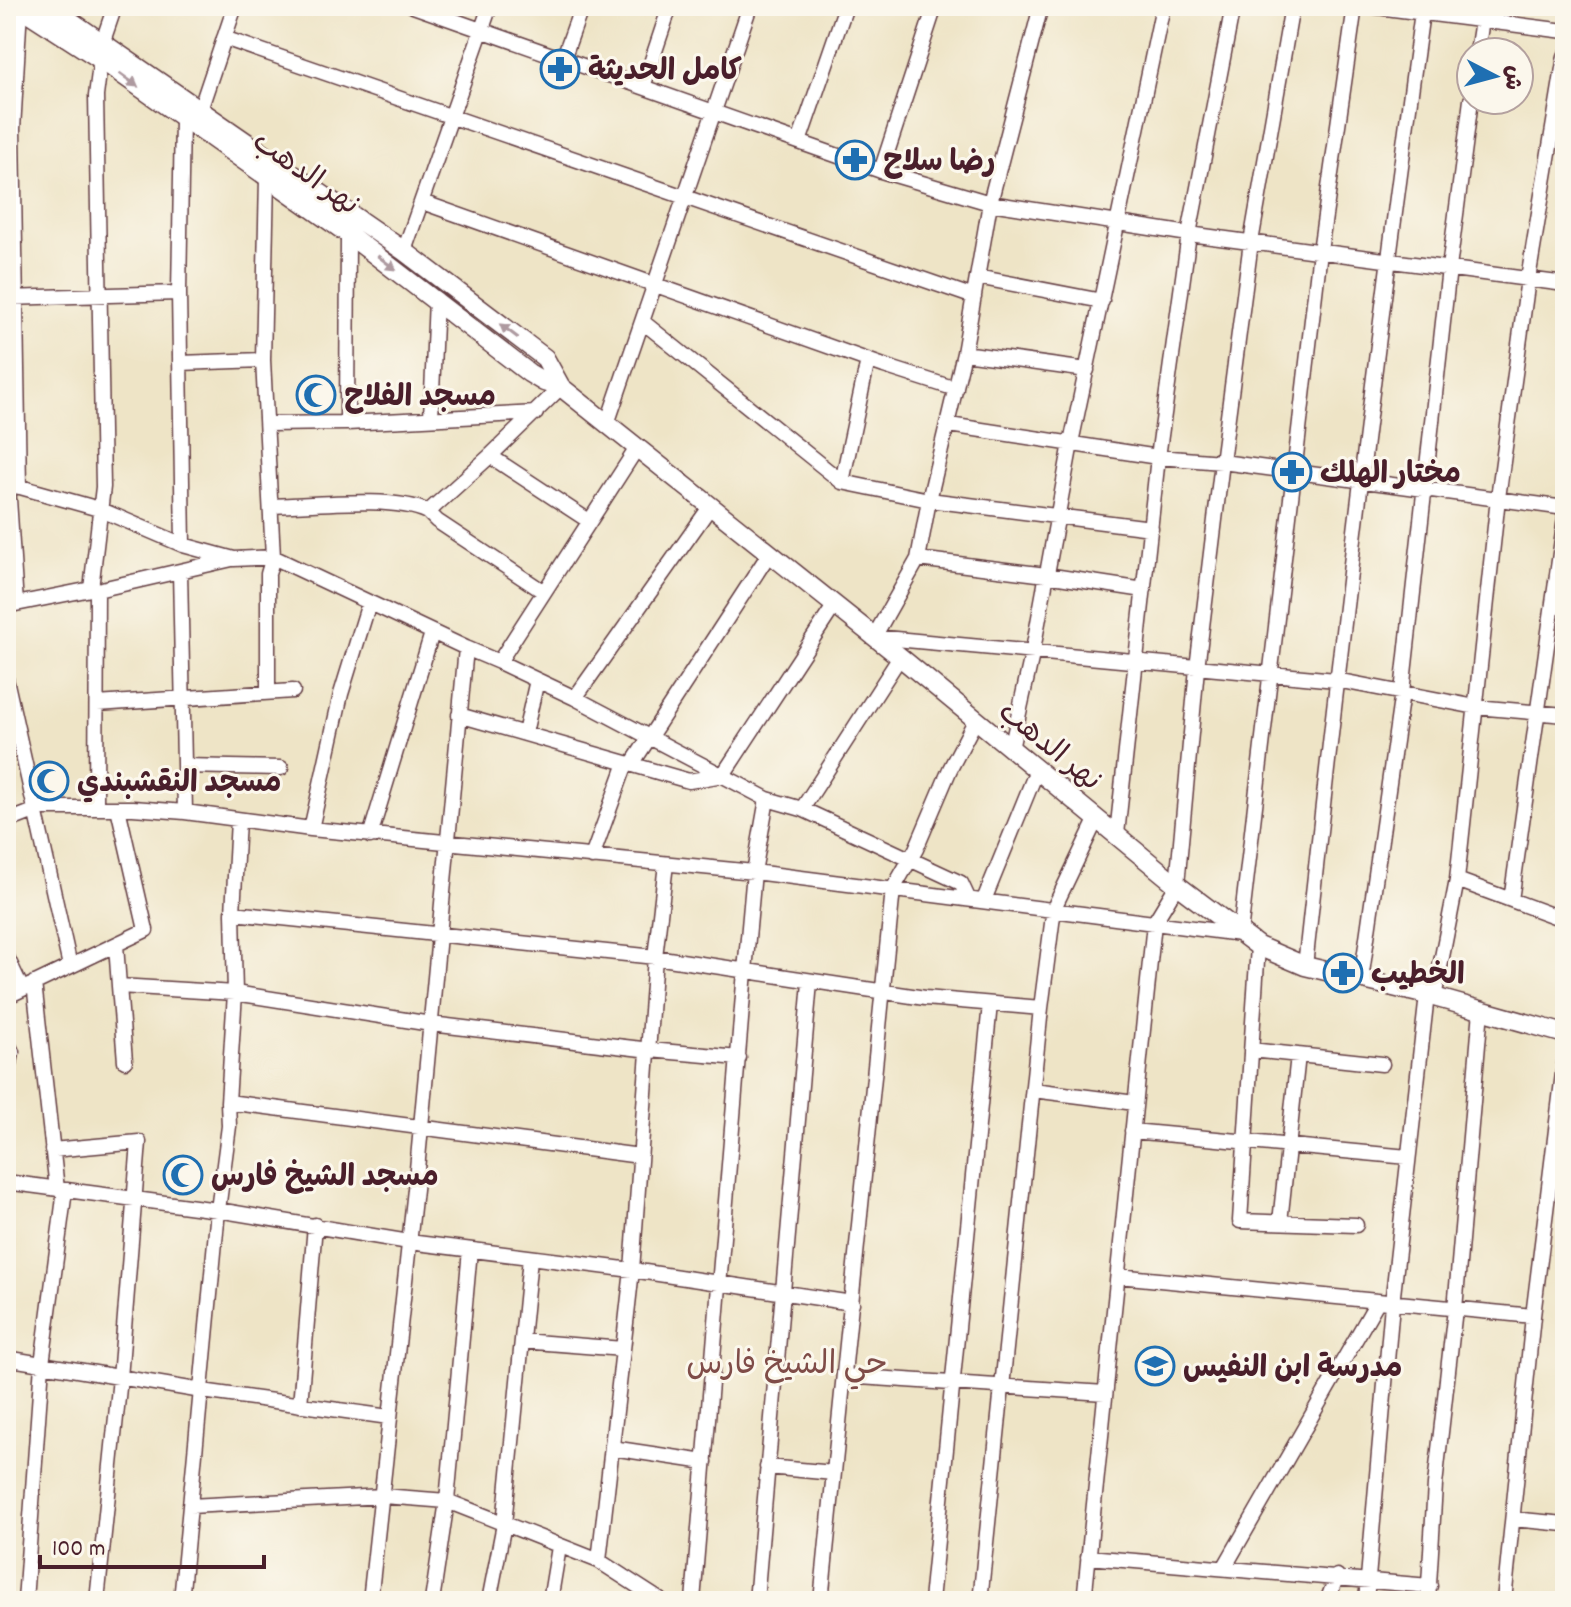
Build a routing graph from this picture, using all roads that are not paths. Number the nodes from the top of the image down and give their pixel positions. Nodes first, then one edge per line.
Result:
1 (49, 6) edge
2 (115, 6) edge
3 (235, 6) edge
4 (413, 6) edge
5 (490, 6) edge
6 (582, 6) edge
7 (670, 6) edge
8 (750, 6) edge
9 (846, 6) edge
10 (935, 6) edge
11 (1041, 6) edge
12 (1163, 6) edge
13 (1233, 6) edge
14 (1292, 6) edge
15 (1355, 6) edge
16 (1370, 6) edge
17 (19, 7) edge
18 (1422, 12) junction
19 (1482, 20) junction
20 (482, 30) junction
21 (1565, 31) edge
22 (1480, 36) edge
23 (224, 38) junction
24 (101, 50) junction
25 (1565, 56) edge
26 (563, 59) junction
27 (643, 87) junction
28 (200, 110) junction
29 (714, 112) junction
30 (1469, 116) edge
31 (452, 117) junction
32 (182, 119) junction
33 (10, 129) edge
34 (799, 142) junction
35 (881, 171) junction
36 (267, 178) junction
37 (685, 198) junction
38 (422, 202) junction
39 (990, 203) junction
40 (1119, 221) junction
41 (348, 234) junction
42 (1189, 234) junction
43 (1251, 242) junction
44 (404, 251) junction
45 (1320, 251) junction
46 (1388, 260) junction
47 (1449, 268) junction
48 (977, 277) junction
49 (1528, 279) junction
50 (1565, 284) edge
51 (656, 285) junction
52 (179, 293) junction
53 (98, 296) junction
54 (974, 297) junction
55 (12, 298) edge
56 (436, 299) junction
57 (1102, 301) junction
58 (643, 322) junction
59 (964, 353) junction
60 (263, 360) junction
61 (868, 360) junction
62 (180, 363) junction
63 (1087, 370) junction
64 (561, 387) junction
65 (956, 389) junction
66 (536, 413) junction
67 (431, 417) junction
68 (347, 423) junction
69 (267, 424) junction
70 (607, 424) junction
71 (949, 425) junction
72 (1071, 443) junction
73 (637, 448) junction
74 (490, 456) junction
75 (1158, 457) junction
76 (1222, 462) junction
77 (1292, 472) junction
78 (1362, 481) junction
79 (842, 482) junction
80 (11, 484) edge
81 (1424, 488) junction
82 (1498, 498) junction
83 (929, 500) junction
84 (271, 506) junction
85 (710, 507) junction
86 (1565, 508) edge
87 (99, 509) junction
88 (428, 512) junction
89 (1057, 515) junction
90 (1565, 518) edge
91 (589, 521) junction
92 (1151, 528) junction
93 (183, 545) junction
94 (769, 554) junction
95 (273, 557) junction
96 (234, 559) junction
97 (918, 559) junction
98 (180, 571) junction
99 (1046, 575) junction
100 (94, 590) junction
101 (1144, 590) junction
102 (544, 592) junction
103 (369, 603) junction
104 (11, 605) edge
105 (834, 606) junction
106 (432, 633) junction
107 (874, 637) junction
108 (466, 648) junction
109 (1033, 650) junction
110 (900, 657) junction
111 (499, 662) junction
112 (1135, 662) junction
113 (1197, 668) junction
114 (1271, 674) junction
115 (6, 679) edge
116 (537, 680) junction
117 (1336, 680) junction
118 (293, 691) dead end
119 (268, 692) junction
120 (1402, 692) junction
121 (183, 697) junction
122 (575, 698) junction
123 (97, 704) junction
124 (1476, 707) junction
125 (1538, 712) junction
126 (459, 715) junction
127 (1565, 715) edge
128 (975, 721) junction
129 (525, 733) junction
130 (649, 737) junction
131 (1011, 749) junction
132 (629, 764) junction
133 (184, 766) junction
134 (281, 768) dead end
135 (1037, 770) junction
136 (723, 775) junction
137 (767, 799) junction
138 (96, 808) junction
139 (118, 808) junction
140 (802, 809) junction
141 (36, 810) junction
142 (185, 812) junction
143 (1097, 818) junction
144 (238, 820) junction
145 (6, 822) edge
146 (311, 829) junction
147 (1117, 834) junction
148 (370, 836) junction
149 (450, 844) junction
150 (592, 857) junction
151 (909, 859) junction
152 (666, 864) junction
153 (754, 872) junction
154 (1457, 880) junction
155 (1177, 885) junction
156 (893, 889) junction
157 (968, 898) junction
158 (984, 900) junction
159 (1511, 900) junction
160 (1054, 908) junction
161 (233, 913) junction
162 (1565, 920) edge
163 (1154, 923) junction
164 (1240, 934) junction
165 (439, 936) junction
166 (116, 945) junction
167 (1258, 946) junction
168 (6, 955) edge
169 (655, 957) junction
170 (70, 966) junction
171 (1305, 966) junction
172 (745, 971) junction
173 (1361, 980) junction
174 (810, 982) junction
175 (28, 986) junction
176 (119, 986) junction
177 (235, 993) junction
178 (884, 993) junction
179 (1430, 996) junction
180 (6, 997) edge
181 (990, 1004) junction
182 (1041, 1008) junction
183 (1481, 1010) junction
184 (431, 1024) junction
185 (1565, 1034) edge
186 (6, 1040) edge
187 (650, 1050) junction
188 (1251, 1050) junction
189 (1298, 1055) junction
190 (1565, 1057) edge
191 (739, 1058) junction
192 (125, 1061) dead end
193 (1382, 1064) dead end
194 (6, 1087) edge
195 (1033, 1090) junction
196 (228, 1102) junction
197 (1135, 1103) junction
198 (421, 1129) junction
199 (1132, 1131) junction
200 (1244, 1142) junction
201 (1289, 1146) junction
202 (52, 1150) junction
203 (640, 1156) junction
204 (1408, 1157) junction
205 (6, 1182) edge
206 (61, 1189) junction
207 (135, 1199) junction
208 (218, 1210) junction
209 (1280, 1222) junction
210 (315, 1225) junction
211 (1356, 1225) dead end
212 (409, 1242) junction
213 (470, 1250) junction
214 (530, 1258) junction
215 (632, 1270) junction
216 (1118, 1276) junction
217 (720, 1285) junction
218 (782, 1294) junction
219 (852, 1303) junction
220 (1384, 1303) junction
221 (1455, 1309) junction
222 (1533, 1316) junction
223 (522, 1341) junction
224 (623, 1349) junction
225 (6, 1358) edge
226 (42, 1364) junction
227 (844, 1376) junction
228 (120, 1378) junction
229 (953, 1383) junction
230 (1002, 1386) junction
231 (202, 1391) junction
232 (1105, 1393) junction
233 (300, 1405) junction
234 (389, 1417) junction
235 (612, 1448) junction
236 (705, 1462) junction
237 (767, 1467) junction
238 (834, 1473) junction
239 (383, 1496) junction
240 (447, 1501) junction
241 (190, 1506) junction
242 (1513, 1519) junction
243 (504, 1524) junction
244 (1565, 1524) edge
245 (559, 1547) junction
246 (1088, 1557) junction
247 (599, 1561) junction
248 (1224, 1568) junction
249 (1337, 1576) junction
250 (1369, 1579) junction
251 (1429, 1593) edge
252 (25, 1601) edge
253 (97, 1601) edge
254 (181, 1601) edge
255 (370, 1601) edge
256 (432, 1601) edge
257 (489, 1601) edge
258 (550, 1601) edge
259 (661, 1601) edge
260 (693, 1601) edge
261 (756, 1601) edge
262 (821, 1601) edge
263 (931, 1601) edge
264 (980, 1601) edge
265 (1084, 1601) edge
266 (1327, 1601) edge
267 (1366, 1601) edge
268 (1504, 1601) edge

1 - 24 main road, نهر الدهب
2 - 24 street
3 - 23 street
4 - 20 street
5 - 20 street
6 - 26 street
7 - 27 street
8 - 29 street
9 - 34 street
10 - 35 street
11 - 39 street
12 - 40 street
13 - 42 street
14 - 43 street
15 - 45 street
16 - 18 street
17 - 24 main road, نهر الدهب
17 - 33 street
18 - 19 street
18 - 46 street
19 - 21 street
19 - 22 street
20 - 26 street
20 - 31 street
23 - 28 street
23 - 31 street
24 - 28 main road, نهر الدهب
24 -> 32 main road, نهر الدهب
24 - 53 street
25 - 49 street
26 - 27 street
27 - 29 street
28 - 44 main road, نهر الدهب
29 - 34 street
29 - 37 street
30 - 47 street
31 - 37 street
31 - 38 street
32 - 36 main road, نهر الدهب
32 - 52 street
33 - 55 street
34 - 35 street
35 - 39 street
36 - 41 main road, نهر الدهب
36 - 60 street
37 - 51 street
37 - 54 street
38 - 44 street
38 - 51 street
39 - 40 street
39 - 48 street
40 - 42 street
40 - 57 street
41 -> 56 main road, نهر الدهب
41 - 68 street
42 - 43 street
42 - 75 street
43 - 45 street
43 - 76 street
64 -> 44 main road, نهر الدهب
45 - 46 street
45 - 77 street
46 - 47 street
46 - 78 street
47 - 49 street
47 - 81 street
48 - 54 street
48 - 57 street
49 - 50 street
49 - 82 street
51 - 58 street
51 - 61 street
52 - 53 street
52 - 62 street
53 - 55 street
53 - 87 street
54 - 59 street
55 - 80 street
56 - 64 main road, نهر الدهب
56 - 67 street
57 - 63 street
58 - 70 street
58 - 79 street
59 - 63 street
59 - 65 street
60 - 62 street
60 - 69 street
61 - 65 street
61 - 79 street
62 - 93 street
63 - 72 street
64 - 66 street
64 - 70 main road, نهر الدهب
65 - 71 street
66 - 67 street
66 - 74 street
67 - 68 street
68 - 69 street
69 - 84 street
70 - 73 main road, نهر الدهب
71 - 72 street
71 - 83 street
72 - 75 street
72 - 89 street
73 - 85 main road, نهر الدهب
73 - 91 street
74 - 88 street
74 - 91 street
75 - 76 street
75 - 92 street
76 - 77 street
76 - 113 street
77 - 78 street
77 - 114 street
78 - 81 street
78 - 117 street
79 - 83 street
80 - 87 street
80 - 104 street
81 - 82 street
81 - 120 street
82 - 86 street
82 - 124 street
83 - 89 street
83 - 97 street
84 - 88 street
84 - 95 street
85 - 94 main road, نهر الدهب
85 - 122 street
87 - 93 street
87 - 100 street
88 - 102 street
89 - 92 street
89 - 99 street
90 - 125 street
91 - 102 street
92 - 101 street
93 - 96 street
94 - 105 main road, نهر الدهب
94 - 130 street
95 - 96 street
95 - 103 street
95 - 119 street
96 - 98 street
97 - 99 street
97 - 107 street
98 - 100 street
98 - 121 street
99 - 101 street
99 - 109 street
100 - 104 street
100 - 123 street
101 - 112 street
102 - 111 street
103 - 106 street
103 - 146 street
105 - 107 main road, نهر الدهب
105 - 136 street
106 - 108 street
106 - 148 street
107 - 109 street
107 - 110 main road, نهر الدهب
108 - 111 street
108 - 126 street
109 - 112 street
109 - 131 street
110 - 128 main road, نهر الدهب
110 - 140 street
111 - 116 street
112 - 113 street
112 - 147 street
113 - 114 street
113 - 155 street
114 - 117 street
114 - 164 street
115 - 141 street
116 - 122 street
116 - 129 street
117 - 120 street
117 - 171 street
118 - 119 street
119 - 121 street
120 - 124 street
120 - 173 street
121 - 123 street
121 - 133 street
122 - 130 street
123 - 138 street
124 - 125 street
124 - 154 street
125 - 127 street
125 - 159 street
126 - 129 street
126 - 149 street
128 - 131 main road, نهر الدهب
128 - 151 street
129 - 132 street
130 - 132 street
130 - 136 street
131 - 135 main road, نهر الدهب
132 - 136 street
132 - 150 street
133 - 134 street
133 - 142 street
135 - 143 main road, نهر الدهب
135 - 158 street
136 - 137 street
137 - 140 street
137 - 153 street
138 - 139 street
138 - 141 street
139 - 142 street
139 - 166 street
140 - 151 street
141 - 145 street
141 - 170 street
142 - 144 street
143 - 147 main road, نهر الدهب
143 - 160 street
144 - 146 street
144 - 161 street
146 - 148 street
147 - 155 main road, نهر الدهب
148 - 149 street
149 - 150 street
149 - 165 street
150 - 152 street
151 - 156 street
151 - 157 street
152 - 153 street
152 - 169 street
153 - 156 street
153 - 172 street
154 - 159 street
154 - 179 street
155 - 163 street
155 - 164 main road, نهر الدهب
156 - 157 street
156 - 178 street
157 - 158 street
158 - 160 street
159 - 162 street
160 - 163 street
160 - 182 street
161 - 165 street
161 - 177 street
163 - 164 street
163 - 197 street
164 - 167 main road, نهر الدهب
165 - 169 street
165 - 184 street
166 - 170 street
166 - 176 street
167 - 171 main road, نهر الدهب
167 - 188 street
168 - 175 street
169 - 172 street
169 - 187 street
170 - 175 street
171 - 173 main road, نهر الدهب
172 - 174 street
172 - 191 street
173 - 179 main road, نهر الدهب
174 - 178 street
174 - 218 street
175 - 180 street
175 - 202 street
176 - 177 street
176 - 192 street
177 - 184 street
177 - 196 street
178 - 181 street
178 - 219 street
179 - 183 main road, نهر الدهب
179 - 204 street
181 - 182 street
181 - 229 street
182 - 195 street
183 - 185 main road, نهر الدهب
183 - 221 street
184 - 187 street
184 - 198 street
186 - 194 street
187 - 191 street
187 - 203 street
188 - 189 street
188 - 200 street
189 - 193 street
189 - 201 street
190 - 222 street
191 - 217 street
195 - 197 street
195 - 230 street
196 - 198 street
196 - 208 street
197 - 199 street
198 - 203 street
198 - 212 street
199 - 200 street
199 - 216 street
200 - 201 street
200 - 209 street
201 - 204 street
201 - 209 street
202 - 206 street
202 - 207 street
203 - 215 street
204 - 220 street
205 - 206 street
206 - 207 street
206 - 226 street
207 - 208 street
207 - 228 street
208 - 210 street
208 - 231 street
209 - 211 street
210 - 212 street
210 - 233 street
212 - 213 street
212 - 234 street
213 - 214 street
213 - 240 street
214 - 215 street
214 - 223 street
215 - 217 street
215 - 224 street
216 - 220 street
216 - 232 street
217 - 218 street
217 - 236 street
218 - 219 street
218 - 237 street
219 - 227 street
220 - 221 street
220 - 248 street
220 - 250 street
221 - 222 street
221 - 251 street
222 - 242 street
223 - 224 street
223 - 243 street
224 - 235 street
225 - 226 street
226 - 228 street
226 - 252 street
227 - 229 street
227 - 238 street
228 - 231 street
228 - 253 street
229 - 230 street
229 - 263 street
230 - 232 street
230 - 264 street
231 - 233 street
231 - 241 street
232 - 246 street
233 - 234 street
234 - 239 street
235 - 236 street
235 - 247 street
236 - 260 street
237 - 238 street
237 - 261 street
238 - 262 street
239 - 240 street
239 - 241 street
239 - 255 street
240 - 243 street
240 - 256 street
241 - 254 street
242 - 244 street
242 - 268 street
243 - 245 street
243 - 257 street
245 - 247 street
245 - 258 street
246 - 248 street
246 - 265 street
247 - 259 street
248 - 249 street
249 - 250 street
249 - 266 street
250 - 251 street
250 - 267 street

